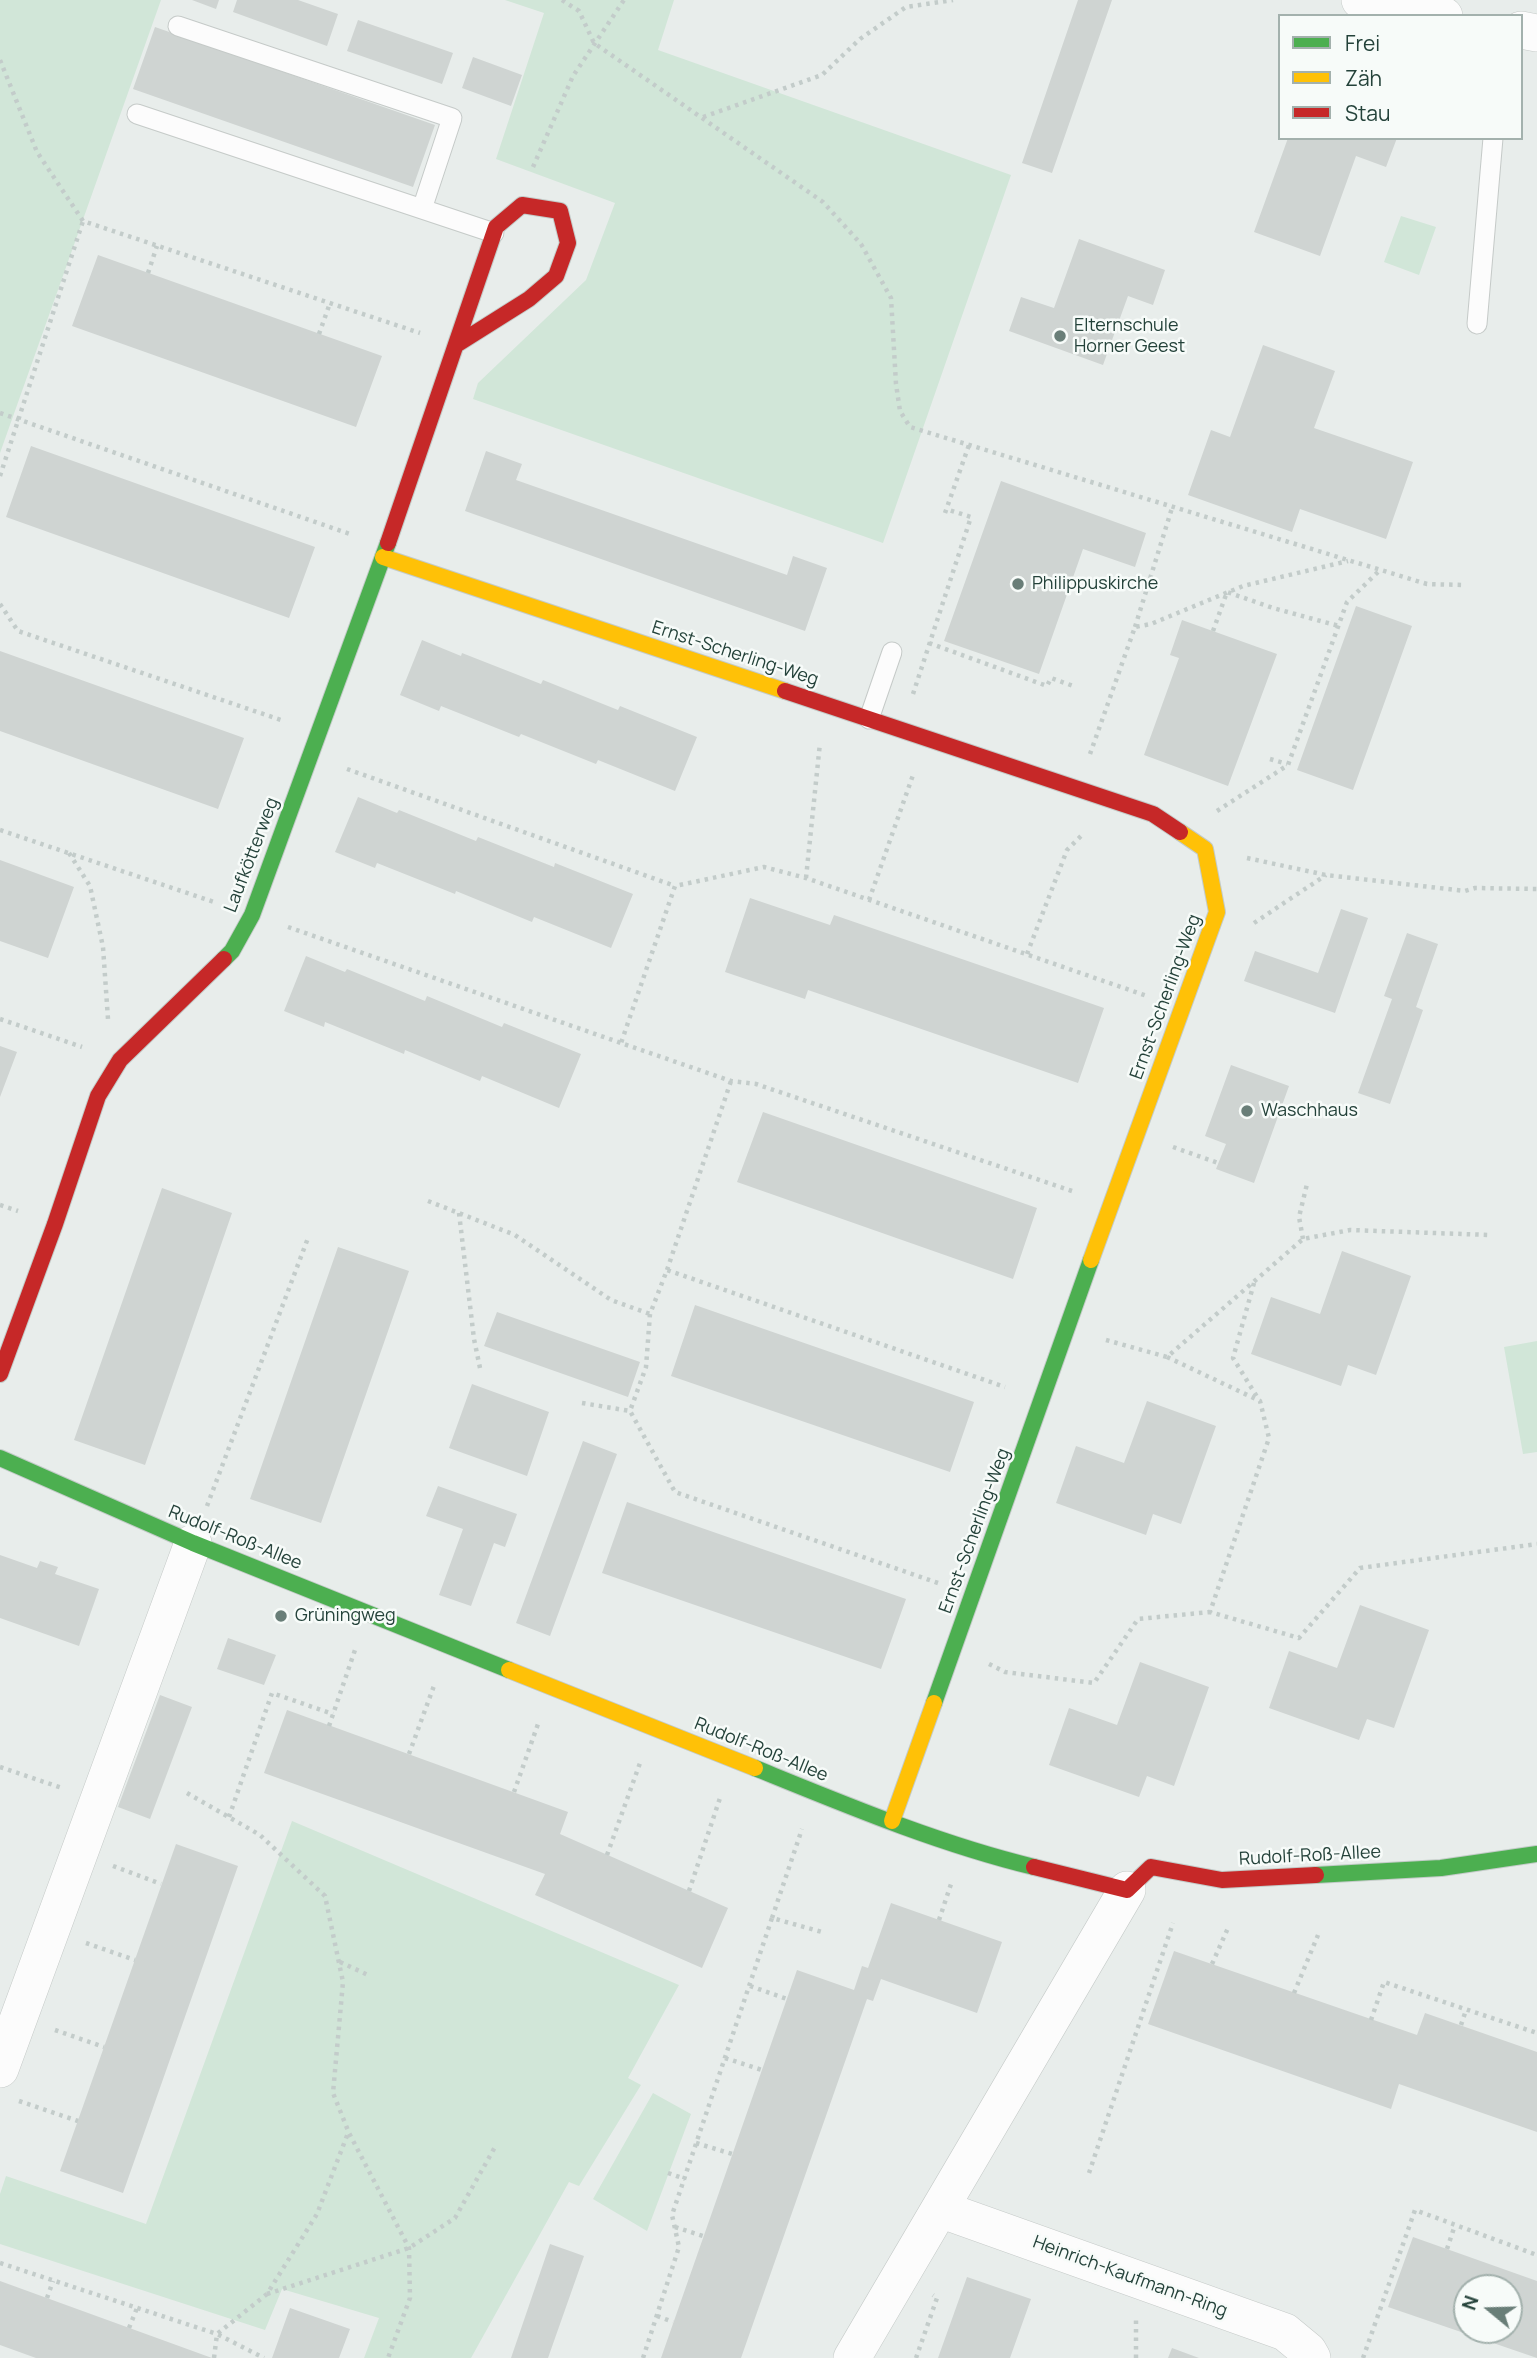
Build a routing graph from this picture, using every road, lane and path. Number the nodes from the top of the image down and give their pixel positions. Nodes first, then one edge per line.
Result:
1 (562, 0) edge
2 (624, 0) edge
3 (953, 0) edge
4 (1360, 0) edge
5 (1434, 14) edge
6 (178, 26) dead end
7 (594, 43) junction
8 (0, 60) edge
9 (137, 114) dead end
10 (702, 118) junction
11 (1493, 140) edge
12 (522, 205) junction
13 (422, 209) junction
14 (83, 221) junction
15 (494, 233) junction
16 (157, 246) junction
17 (148, 272) dead end
18 (330, 303) junction
19 (1477, 324) dead end
20 (319, 334) dead end
21 (456, 345) junction
22 (0, 413) edge
23 (19, 419) junction
24 (969, 445) junction
25 (0, 476) edge
26 (1172, 508) junction
27 (385, 552) junction
28 (1349, 561) junction
29 (1380, 570) junction
30 (1463, 585) dead end
31 (1227, 592) junction
32 (0, 604) edge
33 (1135, 626) junction
34 (1339, 626) junction
35 (1213, 631) dead end
36 (929, 643) junction
37 (892, 652) dead end
38 (1076, 687) dead end
39 (824, 705) junction
40 (869, 719) junction
41 (901, 730) junction
42 (319, 733) junction
43 (926, 738) junction
44 (1090, 754) dead end
45 (310, 756) junction
46 (1270, 759) dead end
47 (1288, 765) junction
48 (1113, 801) junction
49 (0, 830) edge
50 (1183, 834) junction
51 (1205, 849) junction
52 (69, 853) junction
53 (1326, 875) junction
54 (806, 878) junction
55 (675, 886) junction
56 (1537, 889) edge
57 (869, 900) junction
58 (252, 915) junction
59 (1027, 954) junction
60 (1200, 958) junction
61 (1183, 1009) junction
62 (0, 1019) edge
63 (621, 1043) junction
64 (120, 1060) junction
65 (731, 1081) junction
66 (1136, 1134) junction
67 (1218, 1163) dead end
68 (1307, 1184) dead end
69 (429, 1201) dead end
70 (1110, 1204) junction
71 (459, 1213) junction
72 (1490, 1235) dead end
73 (308, 1238) dead end
74 (1303, 1240) junction
75 (667, 1270) junction
76 (1254, 1282) junction
77 (650, 1314) junction
78 (1068, 1329) junction
79 (1167, 1357) junction
80 (480, 1367) dead end
81 (0, 1374) edge
82 (1043, 1400) junction
83 (1260, 1401) junction
84 (582, 1403) dead end
85 (631, 1412) junction
86 (0, 1458) edge
87 (193, 1543) junction
88 (1537, 1544) edge
89 (972, 1595) junction
90 (1210, 1612) junction
91 (368, 1613) junction
92 (449, 1646) junction
93 (954, 1647) junction
94 (552, 1687) junction
95 (333, 1714) junction
96 (329, 1726) dead end
97 (653, 1727) junction
98 (409, 1754) dead end
99 (733, 1759) junction
100 (0, 1767) edge
101 (514, 1792) dead end
102 (814, 1792) junction
103 (187, 1793) dead end
104 (98, 1801) junction
105 (229, 1817) junction
106 (892, 1821) junction
107 (79, 1854) junction
108 (1537, 1854) edge
109 (607, 1855) dead end
110 (161, 1884) dead end
111 (1126, 1890) junction
112 (689, 1891) dead end
113 (772, 1918) junction
114 (1173, 1923) dead end
115 (1228, 1928) dead end
116 (50, 1931) junction
117 (822, 1932) dead end
118 (1318, 1935) dead end
119 (135, 1960) dead end
120 (339, 1962) junction
121 (1212, 1964) dead end
122 (368, 1975) dead end
123 (750, 1986) junction
124 (1294, 1993) dead end
125 (787, 1999) dead end
126 (1466, 2010) junction
127 (19, 2018) junction
128 (1371, 2020) dead end
129 (1461, 2025) dead end
130 (1537, 2033) edge
131 (104, 2047) dead end
132 (725, 2058) junction
133 (762, 2070) dead end
134 (6, 2084) edge
135 (78, 2121) dead end
136 (349, 2133) junction
137 (696, 2143) junction
138 (495, 2147) dead end
139 (732, 2154) dead end
140 (668, 2173) dead end
141 (1089, 2173) dead end
142 (685, 2179) junction
143 (940, 2209) junction
144 (1455, 2225) junction
145 (675, 2227) junction
146 (704, 2236) dead end
147 (409, 2248) junction
148 (1447, 2249) dead end
149 (1537, 2255) edge
150 (0, 2263) edge
151 (53, 2281) junction
152 (267, 2294) junction
153 (47, 2298) dead end
154 (137, 2308) junction
155 (657, 2316) junction
156 (673, 2322) dead end
157 (129, 2328) dead end
158 (217, 2334) junction
159 (214, 2358) edge
160 (264, 2358) edge
161 (388, 2358) edge
162 (643, 2358) edge
163 (852, 2358) edge
164 (1312, 2358) edge
165 (1363, 2358) edge

1 - 7 path
2 - 7 path
3 - 10 path
4 - 5 street
6 - 13 lane
7 - 10 path
7 - 12 path
8 - 14 path
9 - 13 lane
10 - 24 path
11 - 19 lane
12 - 15 street, Laufkötterweg
12 - 21 street
13 - 15 lane
14 - 16 path
14 - 23 path
15 - 21 street, Laufkötterweg
16 - 17 path
16 - 18 path
18 - 20 path
18 - 21 path
21 - 27 street, Laufkötterweg
22 - 23 path
23 - 25 path
23 - 27 path
24 - 26 path
24 - 36 path
26 - 28 path
26 - 33 path
27 - 39 street, Ernst-Scherling-Weg
27 - 42 street, Laufkötterweg
28 - 29 path
28 - 31 path
29 - 30 path
29 - 34 path
31 - 33 path
31 - 34 path
31 - 35 path
32 - 42 path
33 - 44 path
34 - 47 path
36 - 38 path
36 - 41 path
37 - 40 lane
39 - 40 street, Ernst-Scherling-Weg
39 - 54 path
40 - 41 street, Ernst-Scherling-Weg
41 - 43 street, Ernst-Scherling-Weg
42 - 45 street, Laufkötterweg
43 - 48 street, Ernst-Scherling-Weg
43 - 57 path
45 - 55 path
45 - 58 street, Laufkötterweg
46 - 47 path
47 - 50 path
48 - 50 street, Ernst-Scherling-Weg
48 - 59 path
49 - 52 path
50 - 51 street, Ernst-Scherling-Weg
51 - 53 path
51 - 60 street, Ernst-Scherling-Weg
52 - 58 path
52 - 64 path
53 - 56 path
53 - 60 path
54 - 55 path
54 - 57 path
55 - 63 path
57 - 59 path
58 - 63 path
58 - 64 street, Laufkötterweg
59 - 61 path
60 - 61 street, Ernst-Scherling-Weg
61 - 66 street, Ernst-Scherling-Weg
62 - 64 path
63 - 65 path
64 - 81 street, Laufkötterweg
65 - 70 path
65 - 75 path
66 - 67 path
66 - 70 street, Ernst-Scherling-Weg
68 - 74 path
69 - 71 path
70 - 78 street, Ernst-Scherling-Weg
71 - 77 path
71 - 80 path
72 - 74 path
73 - 87 path
74 - 76 path
75 - 77 path
75 - 82 path
76 - 79 path
76 - 83 path
77 - 85 path
78 - 79 path
78 - 82 street, Ernst-Scherling-Weg
79 - 83 path
82 - 89 street, Ernst-Scherling-Weg
83 - 90 path
84 - 85 path
85 - 89 path
86 - 87 street, Rudolf-Roß-Allee
87 - 91 street, Rudolf-Roß-Allee
87 - 104 street
88 - 90 path
89 - 93 street, Ernst-Scherling-Weg
90 - 93 path
91 - 92 street, Rudolf-Roß-Allee
91 - 95 path
92 - 94 street, Rudolf-Roß-Allee
92 - 98 path
93 - 106 street, Ernst-Scherling-Weg
94 - 97 street, Rudolf-Roß-Allee
94 - 101 path
95 - 96 path
95 - 105 path
97 - 99 street, Rudolf-Roß-Allee
97 - 109 path
99 - 102 street, Rudolf-Roß-Allee
99 - 112 path
100 - 104 path
102 - 106 street, Rudolf-Roß-Allee
102 - 113 path
103 - 105 path
104 - 107 street
105 - 120 path
106 - 111 street, Rudolf-Roß-Allee
107 - 110 path
107 - 116 street
108 - 111 street, Rudolf-Roß-Allee
111 - 143 street
113 - 117 path
113 - 123 path
114 - 141 path
115 - 121 path
116 - 119 path
116 - 127 street
118 - 124 path
120 - 122 path
120 - 136 path
123 - 125 path
123 - 132 path
126 - 128 path
126 - 129 path
126 - 130 path
127 - 131 path
127 - 134 street
132 - 133 path
132 - 137 path
134 - 135 path
136 - 147 path
136 - 152 path
137 - 139 path
137 - 142 path
138 - 147 path
140 - 142 path
142 - 145 path
143 - 163 street
143 - 164 street, Heinrich-Kaufmann-Ring
144 - 148 path
144 - 149 path
144 - 165 path
145 - 146 path
145 - 155 path
147 - 152 path
147 - 161 path
150 - 151 path
151 - 153 path
151 - 154 path
152 - 158 path
154 - 157 path
154 - 158 path
155 - 156 path
155 - 162 path
158 - 159 path
158 - 160 path

